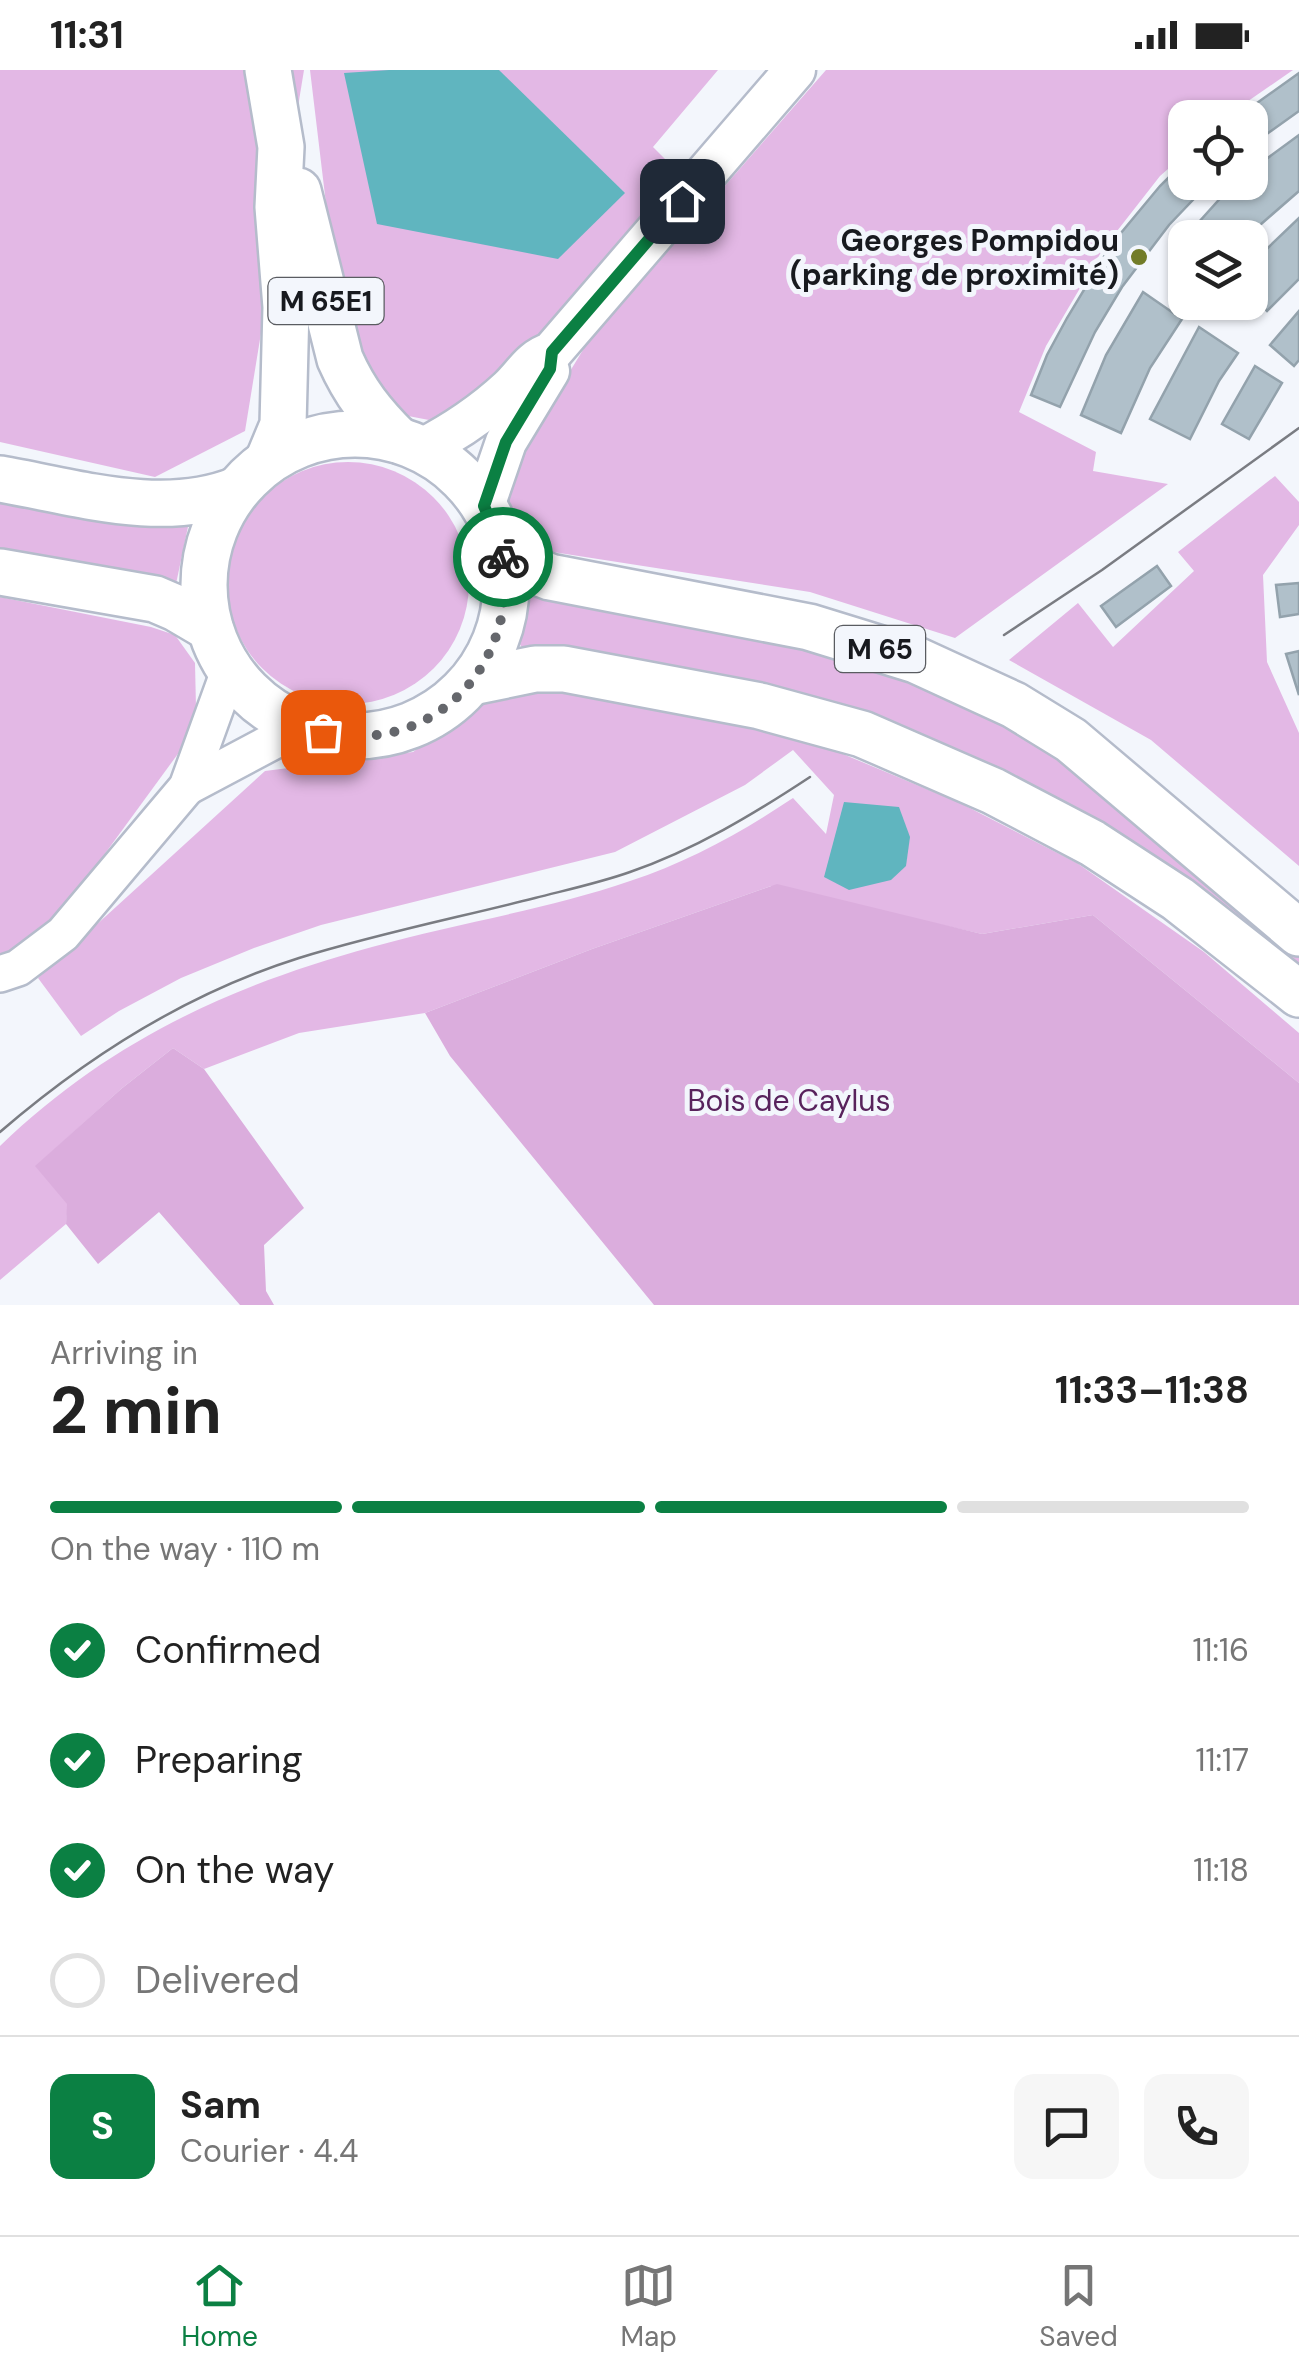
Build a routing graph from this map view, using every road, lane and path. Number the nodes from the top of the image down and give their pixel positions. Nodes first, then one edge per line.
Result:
1 (268, 70) edge
2 (795, 70) edge
3 (281, 147) junction
4 (552, 352) junction
5 (410, 444) junction
6 (252, 476) junction
7 (0, 478) edge
8 (493, 526) junction
9 (0, 572) edge
10 (210, 628) junction
11 (230, 670) junction
12 (472, 682) junction
13 (300, 727) junction
14 (187, 787) junction
15 (1299, 933) edge
16 (0, 974) edge
17 (1299, 994) edge

1 - 3 main road, M 65E1
2 - 4 main road
3 - 5 main road, M 65E1
3 - 6 main road, M 65E1
4 - 5 main road
4 - 8 main road
5 - 6 main road
5 - 8 main road
6 - 7 main road
6 - 10 main road
8 - 12 main road
8 - 15 main road, M 65
9 - 10 main road
10 - 11 main road
11 - 13 main road
11 - 14 street
12 - 13 main road
12 - 17 main road
13 - 14 street
14 - 16 street

